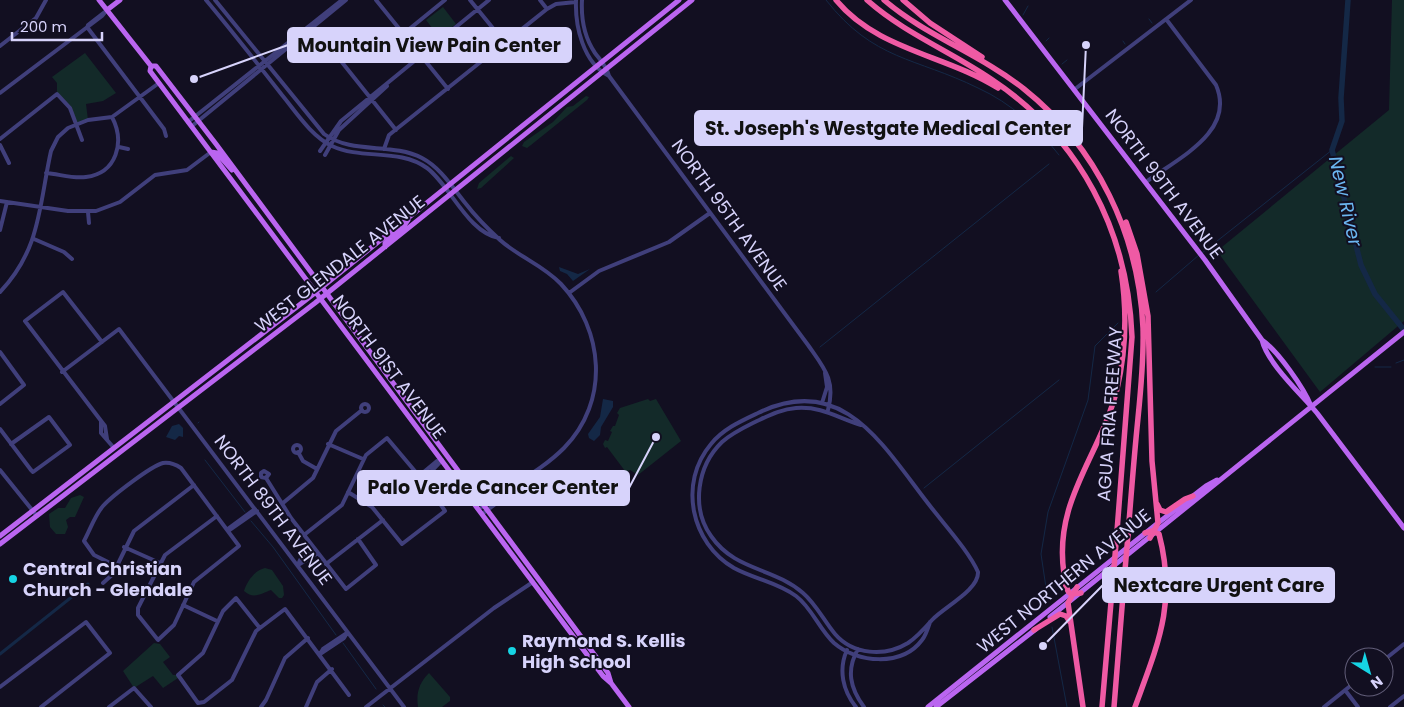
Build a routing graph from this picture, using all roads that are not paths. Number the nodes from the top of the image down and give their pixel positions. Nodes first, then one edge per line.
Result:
1 (46, 0) edge
2 (99, 0) edge
3 (120, 0) edge
4 (206, 0) edge
5 (215, 0) edge
6 (342, 0) edge
7 (346, 0) edge
8 (376, 0) edge
9 (445, 0) edge
10 (470, 0) edge
11 (489, 0) edge
12 (540, 0) edge
13 (582, 0) edge
14 (679, 0) edge
15 (692, 0) edge
16 (836, 0) edge
17 (867, 0) edge
18 (884, 0) edge
19 (902, 0) edge
20 (1005, 0) edge
21 (1191, 0) edge
22 (576, 1) edge
23 (547, 9) junction
24 (106, 10) junction
25 (478, 10) junction
26 (1166, 19) junction
27 (312, 26) junction
28 (87, 27) junction
29 (404, 34) junction
30 (397, 39) dead end
31 (504, 43) junction
32 (0, 46) edge
33 (421, 56) junction
34 (264, 61) junction
35 (602, 62) junction
36 (258, 65) junction
37 (151, 66) junction
38 (268, 66) junction
39 (597, 66) junction
40 (607, 69) junction
41 (262, 70) junction
42 (999, 71) junction
43 (602, 73) junction
44 (609, 76) junction
45 (159, 83) junction
46 (448, 89) junction
47 (1074, 89) junction
48 (0, 93) edge
49 (140, 97) junction
50 (370, 98) junction
51 (1027, 107) junction
52 (112, 117) junction
53 (197, 119) junction
54 (77, 123) junction
55 (190, 124) junction
56 (396, 130) junction
57 (166, 136) dead end
58 (0, 138) edge
59 (331, 138) junction
60 (82, 140) dead end
61 (328, 144) junction
62 (0, 145) edge
63 (119, 147) junction
64 (45, 149) dead end
65 (128, 149) dead end
66 (384, 150) junction
67 (51, 151) junction
68 (320, 151) dead end
69 (211, 152) junction
70 (325, 155) dead end
71 (10, 163) dead end
72 (46, 173) junction
73 (238, 175) junction
74 (1099, 175) junction
75 (1146, 182) junction
76 (448, 186) junction
77 (455, 191) junction
78 (450, 195) junction
79 (0, 201) edge
80 (7, 202) junction
81 (41, 208) junction
82 (88, 212) junction
83 (710, 213) junction
84 (410, 217) junction
85 (89, 222) dead end
86 (268, 228) junction
87 (0, 230) edge
88 (1115, 237) junction
89 (498, 238) junction
90 (34, 239) junction
91 (385, 247) junction
92 (292, 248) junction
93 (72, 259) dead end
94 (17, 272) junction
95 (21, 275) dead end
96 (322, 287) junction
97 (0, 292) edge
98 (315, 293) junction
99 (569, 293) junction
100 (327, 294) junction
101 (320, 299) junction
102 (268, 329) junction
103 (1404, 332) edge
104 (102, 342) junction
105 (247, 346) junction
106 (0, 352) edge
107 (251, 352) junction
108 (2, 358) edge
109 (378, 364) junction
110 (373, 368) junction
111 (228, 369) junction
112 (825, 371) junction
113 (62, 372) junction
114 (175, 402) junction
115 (822, 403) junction
116 (0, 404) edge
117 (829, 404) junction
118 (1311, 406) junction
119 (178, 407) junction
120 (821, 409) junction
121 (362, 410) dead end
122 (828, 410) junction
123 (101, 421) junction
124 (861, 425) junction
125 (0, 429) edge
126 (106, 432) junction
127 (100, 433) junction
128 (107, 439) junction
129 (12, 444) junction
130 (328, 444) junction
131 (114, 448) junction
132 (298, 452) dead end
133 (118, 454) junction
134 (363, 459) junction
135 (442, 460) junction
136 (317, 468) junction
137 (0, 470) edge
138 (458, 471) junction
139 (266, 478) dead end
140 (421, 478) junction
141 (1219, 479) junction
142 (194, 485) junction
143 (348, 492) junction
144 (1193, 496) junction
145 (1156, 502) junction
146 (283, 503) junction
147 (256, 510) junction
148 (483, 510) junction
149 (32, 511) junction
150 (37, 516) junction
151 (217, 516) junction
152 (383, 520) junction
153 (1158, 523) junction
154 (1404, 528) edge
155 (228, 531) junction
156 (1156, 532) junction
157 (1145, 533) junction
158 (304, 535) junction
159 (0, 536) edge
160 (1150, 538) joint
161 (358, 539) junction
162 (0, 544) edge
163 (124, 547) junction
164 (317, 552) junction
165 (160, 563) junction
166 (326, 564) junction
167 (298, 565) junction
168 (116, 566) junction
169 (776, 577) junction
170 (533, 582) junction
171 (103, 584) dead end
172 (773, 584) junction
173 (1077, 587) joint
174 (1081, 593) junction
175 (1070, 594) junction
176 (1068, 603) junction
177 (556, 604) junction
178 (183, 605) junction
179 (217, 621) junction
180 (930, 622) junction
181 (259, 627) junction
182 (1072, 627) junction
183 (1034, 630) junction
184 (347, 633) junction
185 (308, 638) junction
186 (1404, 644) edge
187 (850, 647) junction
188 (585, 648) junction
189 (1003, 648) junction
190 (858, 649) junction
191 (846, 652) junction
192 (1394, 652) edge
193 (320, 654) junction
194 (854, 655) junction
195 (990, 665) junction
196 (332, 669) junction
197 (962, 683) junction
198 (0, 687) edge
199 (389, 690) junction
200 (1344, 691) edge
201 (349, 695) dead end
202 (1404, 696) edge
203 (1350, 697) edge
204 (41, 707) edge
205 (109, 707) edge
206 (151, 707) edge
207 (261, 707) edge
208 (306, 707) edge
209 (366, 707) edge
210 (404, 707) edge
211 (629, 707) edge
212 (856, 707) edge
213 (864, 707) edge
214 (928, 707) edge
215 (936, 707) edge
216 (1083, 707) edge
217 (1102, 707) edge
218 (1114, 707) edge
219 (1136, 707) edge
220 (1324, 707) edge
221 (1358, 707) edge
222 (1390, 707) edge

1 - 32 street
2 - 24 main road, NORTH 91ST AVENUE
3 - 24 main road
4 - 36 street
5 - 34 street
6 - 27 street
7 - 27 street
8 - 29 street
9 - 29 street
10 - 25 street
11 - 25 street
12 - 23 street
13 - 35 street, NORTH 95TH AVENUE
14 - 35 main road, WEST GLENDALE AVENUE
15 - 40 main road, WEST GLENDALE AVENUE
16 - 51 highway
17 - 51 highway, AGUA FRIA FREEWAY
18 - 42 highway, AGUA FRIA FREEWAY
19 - 42 highway
20 - 47 main road, NORTH 99TH AVENUE
21 - 26 street
22 - 23 street
22 - 39 street
23 - 31 street
24 - 28 street
24 - 37 main road, NORTH 91ST AVENUE
25 - 31 street
25 - 33 street
26 - 47 street
26 - 75 street
27 - 34 street
27 - 38 street
27 - 50 street
28 - 48 street
28 - 49 street
29 - 30 street
29 - 33 street
31 - 46 street
33 - 46 street
33 - 50 street
34 - 36 street
34 - 38 street
35 - 39 main road, WEST GLENDALE AVENUE
35 - 40 street, NORTH 95TH AVENUE
36 - 41 street
36 - 53 street
37 - 45 main road, NORTH 91ST AVENUE
37 - 53 main road, NORTH 91ST AVENUE
38 - 41 street
38 - 59 street
39 - 43 street
39 - 76 main road, WEST GLENDALE AVENUE
40 - 43 main road, WEST GLENDALE AVENUE
40 - 44 street, NORTH 95TH AVENUE
41 - 53 street
41 - 61 street
42 - 74 highway, AGUA FRIA FREEWAY
43 - 44 street
43 - 77 main road, WEST GLENDALE AVENUE
44 - 83 street, NORTH 95TH AVENUE
45 - 49 street
45 - 55 main road, NORTH 91ST AVENUE
46 - 56 street
47 - 75 main road, NORTH 99TH AVENUE
49 - 52 street
49 - 57 street
50 - 56 street
50 - 59 street
51 - 88 highway, AGUA FRIA FREEWAY
52 - 54 street
52 - 63 street
53 - 55 street
53 - 73 main road, NORTH 91ST AVENUE
54 - 58 street
54 - 60 street
54 - 67 street
55 - 69 main road, NORTH 91ST AVENUE
56 - 66 street
59 - 61 street
59 - 66 street
61 - 68 street
61 - 70 street
61 - 76 street
62 - 71 street
63 - 65 street
63 - 72 street
64 - 67 street
66 - 76 street
67 - 72 street
69 - 73 main road
69 - 82 street
69 - 86 main road, NORTH 91ST AVENUE
72 - 81 street
73 - 92 main road, NORTH 91ST AVENUE
74 - 145 highway
74 - 218 highway, AGUA FRIA FREEWAY, bridge
75 - 118 main road, NORTH 99TH AVENUE
76 - 77 street
76 - 78 street
76 - 84 main road, WEST GLENDALE AVENUE
77 - 78 main road, WEST GLENDALE AVENUE
77 - 89 street
78 - 89 street
78 - 91 main road, WEST GLENDALE AVENUE
79 - 80 street
80 - 81 street
80 - 87 street
81 - 82 street
81 - 90 street
82 - 85 street
83 - 99 street
83 - 112 street, NORTH 95TH AVENUE
84 - 91 main road
84 - 96 main road, WEST GLENDALE AVENUE
86 - 92 main road
86 - 98 main road, NORTH 91ST AVENUE
88 - 175 highway
88 - 217 highway, AGUA FRIA FREEWAY, bridge
89 - 99 street
90 - 93 street
90 - 94 street
91 - 100 main road, WEST GLENDALE AVENUE
92 - 96 main road, NORTH 91ST AVENUE
94 - 95 street
94 - 97 street
96 - 98 main road, WEST GLENDALE AVENUE
96 - 100 main road, NORTH 91ST AVENUE
98 - 101 main road, NORTH 91ST AVENUE
98 - 102 main road, WEST GLENDALE AVENUE
99 - 148 street
100 - 101 main road, WEST GLENDALE AVENUE
100 - 109 main road, NORTH 91ST AVENUE
101 - 107 main road, WEST GLENDALE AVENUE
101 - 110 main road, NORTH 91ST AVENUE
102 - 105 main road, WEST GLENDALE AVENUE
102 - 107 main road
103 - 118 main road, WEST NORTHERN AVENUE
104 - 113 street
104 - 113 street
104 - 114 street, NORTH 89TH AVENUE
105 - 111 main road
105 - 114 main road, WEST GLENDALE AVENUE
106 - 108 street
107 - 111 main road, WEST GLENDALE AVENUE
108 - 116 street
109 - 110 main road
109 - 138 main road, NORTH 91ST AVENUE
110 - 135 main road, NORTH 91ST AVENUE
111 - 119 main road, WEST GLENDALE AVENUE
112 - 115 street
112 - 117 street, NORTH 95TH AVENUE
113 - 123 street
114 - 119 street, NORTH 89TH AVENUE
114 - 131 main road, WEST GLENDALE AVENUE
115 - 117 street
115 - 120 street
115 - 172 street
117 - 122 street, NORTH 95TH AVENUE
117 - 124 street
118 - 141 main road, WEST NORTHERN AVENUE
118 - 154 main road, NORTH 99TH AVENUE
119 - 133 main road, WEST GLENDALE AVENUE
119 - 147 street, NORTH 89TH AVENUE
120 - 122 street
120 - 169 street
121 - 130 street
122 - 124 street
123 - 126 street
123 - 127 street
124 - 180 street
125 - 129 street
126 - 127 street
126 - 128 street
127 - 128 street
128 - 131 street
129 - 129 street
130 - 134 street
130 - 136 street
131 - 133 main road
131 - 149 main road, WEST GLENDALE AVENUE
132 - 136 street
133 - 150 main road, WEST GLENDALE AVENUE
134 - 140 street
134 - 143 street
135 - 138 main road
135 - 140 street
135 - 148 main road, NORTH 91ST AVENUE
136 - 146 street
137 - 149 street
138 - 148 main road, NORTH 91ST AVENUE
139 - 146 street
140 - 152 street
141 - 144 main road, WEST NORTHERN AVENUE
141 - 156 main road, WEST NORTHERN AVENUE
142 - 151 street
142 - 163 street
142 - 168 street
143 - 152 street
143 - 158 street
144 - 145 highway
144 - 153 main road, WEST NORTHERN AVENUE
145 - 153 highway
146 - 158 street
147 - 155 street
147 - 167 street, NORTH 89TH AVENUE
148 - 170 main road, NORTH 91ST AVENUE
148 - 177 main road, NORTH 91ST AVENUE
149 - 150 street
149 - 159 main road, WEST GLENDALE AVENUE
150 - 162 main road, WEST GLENDALE AVENUE
151 - 155 street
151 - 165 street
152 - 161 street
153 - 156 highway
153 - 157 main road, WEST NORTHERN AVENUE
155 - 178 street
156 - 157 highway
156 - 160 highway
156 - 219 highway
157 - 173 main road, WEST NORTHERN AVENUE
158 - 164 street
160 - 174 main road, WEST NORTHERN AVENUE
161 - 166 street
161 - 166 street
163 - 165 street
163 - 168 street
164 - 166 street
164 - 167 street
165 - 178 street
167 - 184 street, NORTH 89TH AVENUE
168 - 171 street
169 - 172 street
169 - 187 street
170 - 177 main road
170 - 188 main road, NORTH 91ST AVENUE
170 - 199 street
172 - 191 street
173 - 175 highway
174 - 175 highway
174 - 176 main road, WEST NORTHERN AVENUE
175 - 176 highway
175 - 189 main road, WEST NORTHERN AVENUE
176 - 182 highway
176 - 183 main road, WEST NORTHERN AVENUE
177 - 188 main road, NORTH 91ST AVENUE
178 - 179 street
179 - 181 street
179 - 181 street
180 - 190 street
180 - 194 street
181 - 185 street
182 - 183 highway
182 - 216 highway
183 - 195 main road, WEST NORTHERN AVENUE
184 - 193 street
184 - 199 street, NORTH 89TH AVENUE
185 - 193 street
185 - 207 street
186 - 192 street
187 - 190 street
187 - 191 street
188 - 211 main road, NORTH 91ST AVENUE
189 - 195 main road
189 - 197 main road, WEST NORTHERN AVENUE
190 - 194 street
191 - 194 street
191 - 212 street
193 - 196 street
194 - 213 street
195 - 197 main road, WEST NORTHERN AVENUE
196 - 201 street
196 - 208 street
197 - 214 main road, WEST NORTHERN AVENUE
197 - 215 main road, WEST NORTHERN AVENUE
198 - 204 street
199 - 209 street
199 - 210 street, NORTH 89TH AVENUE
200 - 220 street
202 - 222 street
203 - 221 street
205 - 206 street

